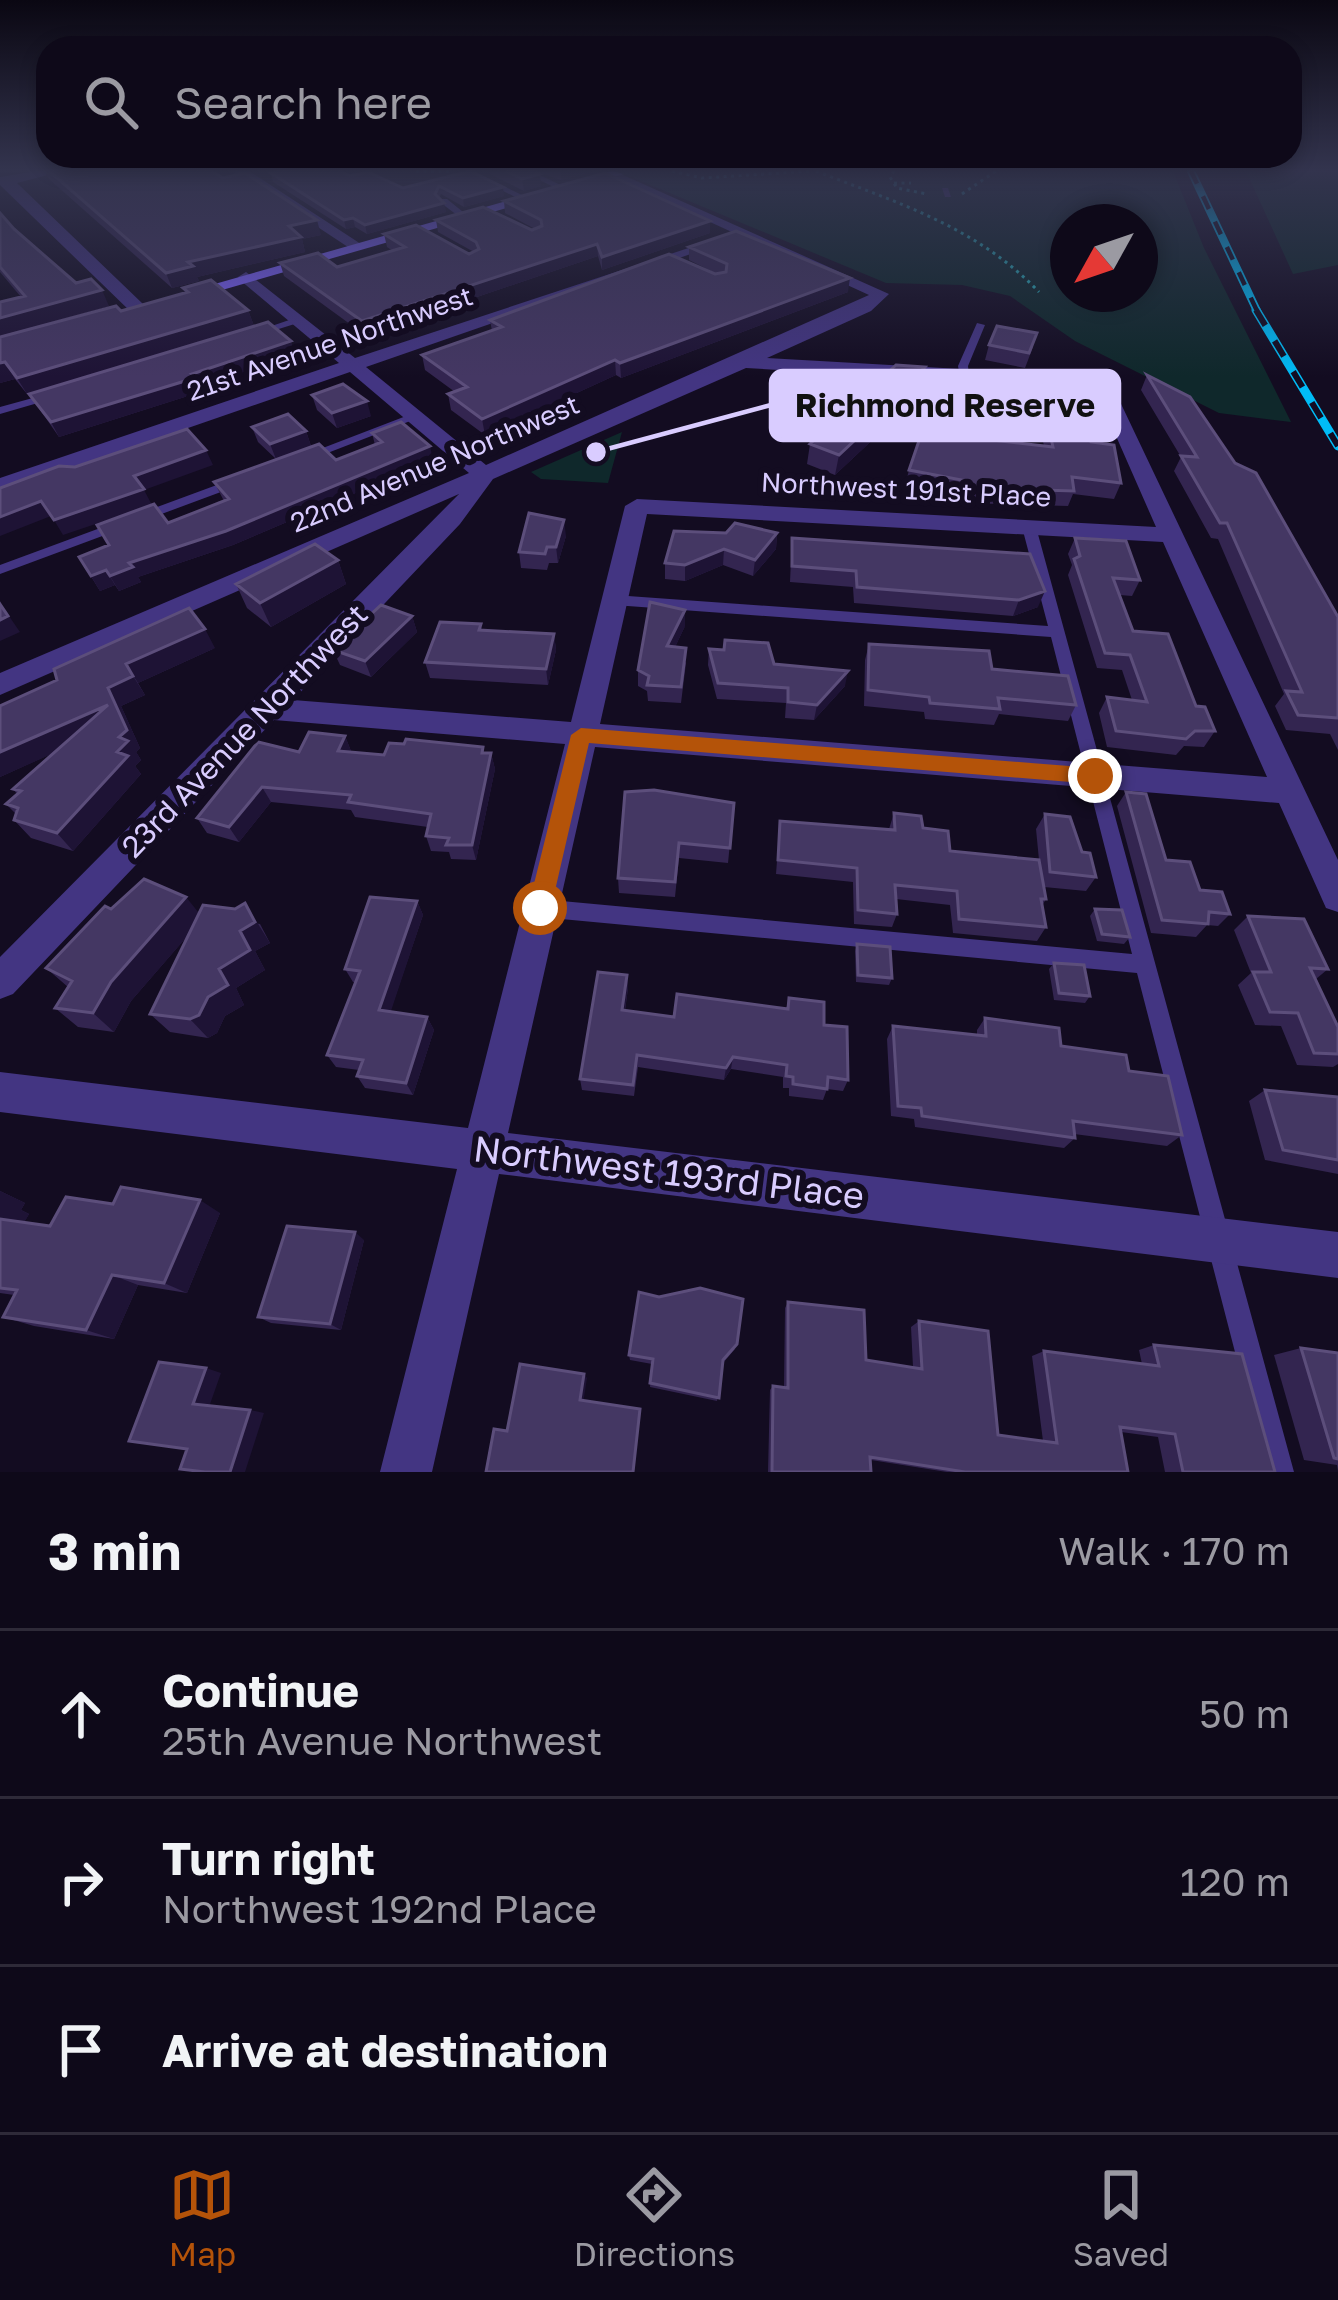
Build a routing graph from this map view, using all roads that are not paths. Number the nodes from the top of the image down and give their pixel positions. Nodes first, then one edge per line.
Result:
1 (64, 240) edge
2 (346, 240) edge
3 (379, 240) edge
4 (726, 240) edge
5 (766, 240) edge
6 (356, 246) junction
7 (246, 277) junction
8 (136, 308) junction
9 (114, 315) edge
10 (298, 320) junction
11 (980, 325) dead end
12 (230, 341) edge
13 (743, 362) junction
14 (352, 364) junction
15 (964, 375) junction
16 (69, 390) edge
17 (0, 411) edge
18 (414, 416) junction
19 (284, 465) edge
20 (485, 475) junction
21 (240, 481) edge
22 (0, 486) edge
23 (1029, 527) junction
24 (1173, 535) junction
25 (0, 570) edge
26 (614, 600) junction
27 (1057, 632) junction
28 (0, 685) edge
29 (265, 709) junction
30 (581, 735) junction
31 (1095, 776) junction
32 (1288, 791) junction
33 (1338, 897) edge
34 (540, 908) junction
35 (1144, 964) junction
36 (0, 982) edge
37 (0, 1092) edge
38 (482, 1148) junction
39 (1218, 1240) junction
40 (1338, 1255) edge
41 (406, 1472) edge
42 (1280, 1472) edge

1 - 8 street
2 - 6 street
3 - 6 street
4 - 14 street, 21st Avenue Northwest
5 - 13 street, 22nd Avenue Northwest
6 - 7 street
7 - 8 street
7 - 10 street
8 - 9 street
10 - 12 lane
10 - 14 street
11 - 15 lane
13 - 15 street
13 - 20 street, 22nd Avenue Northwest
14 - 18 street
14 - 22 street, 21st Avenue Northwest
15 - 24 street
16 - 17 lane
18 - 19 lane
18 - 20 street
20 - 28 street, 22nd Avenue Northwest
20 - 29 street, 23rd Avenue Northwest
21 - 25 lane
23 - 24 street, Northwest 191st Place
23 - 26 street, Northwest 191st Place
23 - 27 lane
24 - 32 street
26 - 27 lane
26 - 30 street
27 - 31 lane
29 - 30 street
29 - 36 street, 23rd Avenue Northwest
30 - 31 street
30 - 34 street
31 - 32 street
31 - 35 lane
32 - 33 street
34 - 35 lane
34 - 38 street
35 - 39 lane
37 - 38 street, Northwest 193rd Place
38 - 39 street, Northwest 193rd Place
38 - 41 street
39 - 40 street, Northwest 193rd Place
39 - 42 lane

